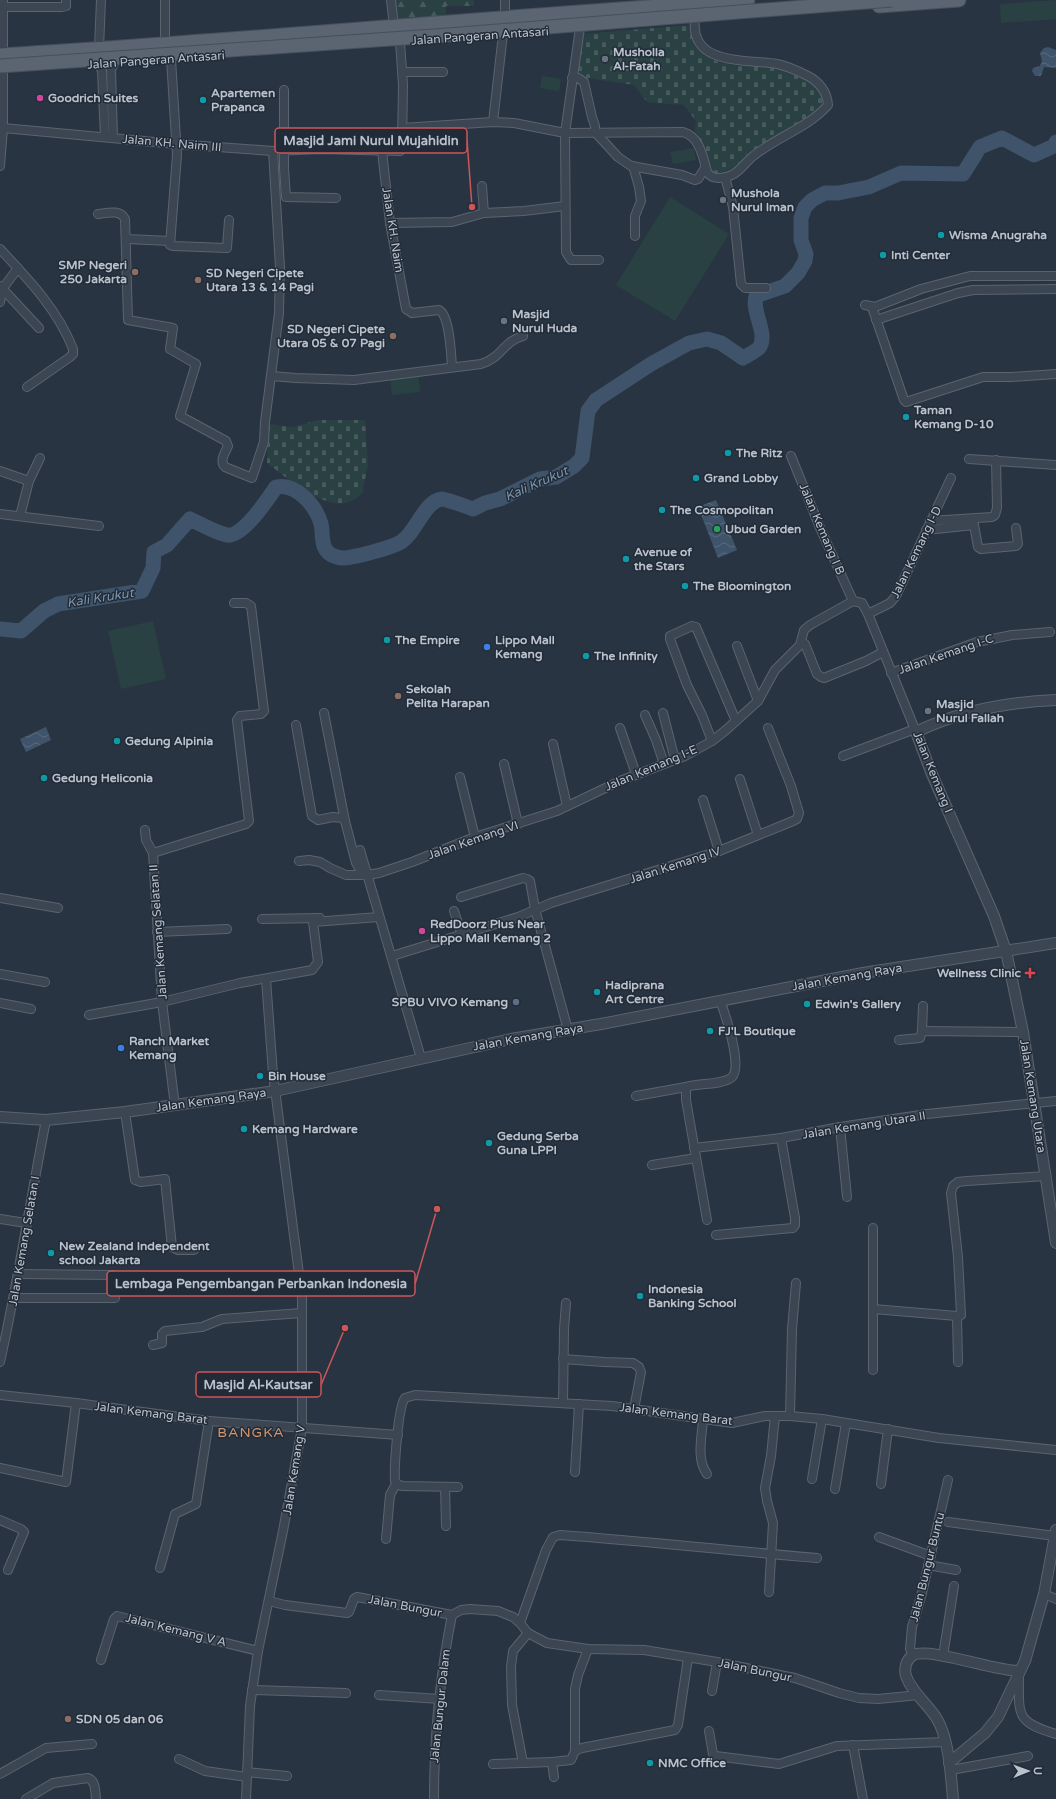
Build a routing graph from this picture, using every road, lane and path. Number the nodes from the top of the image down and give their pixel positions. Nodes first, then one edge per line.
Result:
1 (66, 0) edge
2 (101, 0) edge
3 (165, 0) edge
4 (391, 0) edge
5 (505, 0) edge
6 (748, 0) edge
7 (787, 0) edge
8 (892, 0) edge
9 (959, 0) edge
10 (692, 2) edge
11 (3, 4) edge
12 (504, 17) junction
13 (695, 20) junction
14 (394, 27) junction
15 (580, 28) junction
16 (502, 34) junction
17 (400, 42) junction
18 (165, 43) junction
19 (99, 48) junction
20 (171, 59) junction
21 (114, 62) junction
22 (1, 63) edge
23 (99, 64) junction
24 (402, 72) junction
25 (443, 72) dead end
26 (572, 78) junction
27 (284, 90) dead end
28 (2, 95) edge
29 (493, 122) junction
30 (3, 128) junction
31 (402, 128) junction
32 (595, 132) junction
33 (565, 133) junction
34 (109, 137) junction
35 (176, 144) junction
36 (285, 150) junction
37 (273, 151) junction
38 (382, 151) junction
39 (0, 166) edge
40 (633, 166) junction
41 (705, 168) junction
42 (725, 177) junction
43 (482, 186) dead end
44 (336, 198) dead end
45 (565, 206) junction
46 (484, 213) junction
47 (98, 214) dead end
48 (229, 220) dead end
49 (390, 223) junction
50 (635, 236) dead end
51 (127, 239) junction
52 (170, 241) junction
53 (0, 250) edge
54 (599, 260) dead end
55 (18, 268) junction
56 (1056, 276) edge
57 (1, 287) edge
58 (766, 288) dead end
59 (1056, 289) edge
60 (0, 302) edge
61 (876, 320) junction
62 (39, 328) dead end
63 (523, 336) dead end
64 (452, 367) junction
65 (1056, 374) edge
66 (270, 376) junction
67 (27, 387) dead end
68 (791, 456) dead end
69 (40, 458) dead end
70 (969, 459) dead end
71 (996, 460) junction
72 (1056, 465) edge
73 (0, 471) edge
74 (951, 478) dead end
75 (29, 481) junction
76 (0, 514) edge
77 (20, 516) junction
78 (930, 521) junction
79 (99, 526) dead end
80 (1016, 528) dead end
81 (926, 530) junction
82 (853, 601) junction
83 (234, 603) dead end
84 (868, 614) junction
85 (1050, 632) dead end
86 (805, 644) dead end
87 (737, 646) dead end
88 (883, 652) junction
89 (891, 673) junction
90 (1056, 700) edge
91 (758, 701) junction
92 (324, 713) dead end
93 (663, 713) dead end
94 (645, 715) dead end
95 (736, 721) junction
96 (296, 725) dead end
97 (620, 728) dead end
98 (768, 728) dead end
99 (916, 730) junction
100 (712, 741) junction
101 (553, 744) dead end
102 (843, 756) dead end
103 (675, 760) junction
104 (504, 764) dead end
105 (664, 764) junction
106 (636, 774) junction
107 (460, 777) dead end
108 (740, 779) dead end
109 (578, 800) joint
110 (703, 800) dead end
111 (567, 806) junction
112 (345, 821) junction
113 (518, 824) junction
114 (145, 830) dead end
115 (758, 835) junction
116 (475, 837) junction
117 (360, 850) dead end
118 (719, 851) junction
119 (152, 853) junction
120 (299, 861) dead end
121 (365, 875) junction
122 (461, 897) dead end
123 (0, 898) edge
124 (58, 908) dead end
125 (535, 909) junction
126 (454, 911) dead end
127 (378, 917) junction
128 (262, 919) dead end
129 (227, 929) dead end
130 (157, 932) junction
131 (462, 935) junction
132 (1056, 943) edge
133 (1006, 951) junction
134 (392, 956) junction
135 (0, 974) edge
136 (266, 979) junction
137 (46, 982) dead end
138 (720, 1000) junction
139 (162, 1002) junction
140 (0, 1003) edge
141 (923, 1006) dead end
142 (31, 1008) dead end
143 (89, 1015) dead end
144 (568, 1030) junction
145 (922, 1031) junction
146 (1023, 1032) junction
147 (899, 1040) dead end
148 (422, 1058) junction
149 (686, 1087) junction
150 (275, 1091) junction
151 (636, 1096) dead end
152 (1056, 1101) edge
153 (1034, 1103) junction
154 (175, 1106) junction
155 (126, 1112) junction
156 (0, 1117) edge
157 (46, 1120) junction
158 (840, 1127) junction
159 (781, 1138) junction
160 (694, 1148) junction
161 (696, 1158) junction
162 (652, 1165) dead end
163 (1046, 1176) junction
164 (846, 1197) dead end
165 (0, 1219) edge
166 (707, 1220) dead end
167 (26, 1223) junction
168 (873, 1228) dead end
169 (716, 1235) dead end
170 (1056, 1243) edge
171 (194, 1250) dead end
172 (18, 1274) junction
173 (114, 1275) dead end
174 (796, 1283) dead end
175 (14, 1298) junction
176 (115, 1298) dead end
177 (566, 1303) dead end
178 (873, 1309) junction
179 (302, 1314) junction
180 (957, 1316) junction
181 (4, 1330) edge
182 (153, 1345) dead end
183 (563, 1359) junction
184 (0, 1362) edge
185 (958, 1362) dead end
186 (873, 1370) dead end
187 (0, 1395) edge
188 (76, 1403) junction
189 (563, 1403) junction
190 (579, 1404) junction
191 (634, 1409) junction
192 (775, 1416) junction
193 (790, 1416) junction
194 (703, 1419) junction
195 (822, 1419) junction
196 (209, 1421) junction
197 (846, 1423) junction
198 (302, 1428) junction
199 (888, 1429) junction
200 (398, 1435) junction
201 (1056, 1450) edge
202 (0, 1468) edge
203 (576, 1472) dead end
204 (707, 1474) dead end
205 (812, 1479) dead end
206 (948, 1480) dead end
207 (396, 1484) junction
208 (881, 1484) dead end
209 (445, 1487) junction
210 (458, 1487) dead end
211 (835, 1489) dead end
212 (0, 1520) edge
213 (948, 1522) dead end
214 (446, 1526) dead end
215 (1055, 1533) edge
216 (879, 1537) dead end
217 (386, 1540) dead end
218 (772, 1554) junction
219 (931, 1556) junction
220 (817, 1558) dead end
221 (928, 1565) junction
222 (160, 1568) dead end
223 (8, 1570) dead end
224 (956, 1570) dead end
225 (954, 1586) dead end
226 (769, 1592) dead end
227 (1044, 1594) junction
228 (1056, 1598) edge
229 (269, 1601) junction
230 (452, 1615) junction
231 (520, 1622) junction
232 (528, 1633) junction
233 (588, 1649) junction
234 (258, 1651) junction
235 (913, 1654) junction
236 (943, 1656) junction
237 (688, 1658) junction
238 (101, 1660) dead end
239 (717, 1662) junction
240 (1019, 1671) junction
241 (252, 1690) junction
242 (712, 1691) dead end
243 (346, 1694) dead end
244 (379, 1694) dead end
245 (919, 1695) junction
246 (440, 1699) junction
247 (709, 1732) dead end
248 (1056, 1734) edge
249 (945, 1742) junction
250 (92, 1744) dead end
251 (852, 1745) junction
252 (575, 1751) junction
253 (1028, 1756) dead end
254 (179, 1759) dead end
255 (552, 1762) junction
256 (523, 1763) junction
257 (493, 1764) dead end
258 (950, 1766) junction
259 (0, 1774) edge
260 (247, 1774) junction
261 (287, 1776) dead end
262 (554, 1777) dead end
263 (26, 1799) edge
264 (96, 1799) edge
265 (246, 1799) edge
266 (434, 1799) edge
267 (863, 1799) edge
268 (953, 1799) edge

1 - 11 street
2 - 19 street
3 - 18 street
4 - 14 street
5 - 12 street
6 - 10 main road, Jalan Pangeran Antasari
7 - 22 main road
8 - 22 main road, bridge
9 - 13 main road, Jalan Pangeran Antasari
10 - 12 main road, Jalan Pangeran Antasari
11 - 22 street
12 - 14 main road, Jalan Pangeran Antasari
13 - 15 main road, Jalan Pangeran Antasari
13 - 42 street
14 - 18 main road, Jalan Pangeran Antasari
15 - 16 main road, Jalan Pangeran Antasari
15 - 26 street
16 - 17 main road, Jalan Pangeran Antasari
16 - 29 street
17 - 20 main road, Jalan Pangeran Antasari
17 - 24 street
18 - 19 main road, Jalan Pangeran Antasari
19 - 22 main road, Jalan Pangeran Antasari
20 - 21 main road, Jalan Pangeran Antasari
20 - 35 street
21 - 23 main road, Jalan Pangeran Antasari
21 - 34 street
22 - 23 main road, Jalan Pangeran Antasari
22 - 28 street
23 - 34 street
24 - 25 street
24 - 31 street
26 - 32 street
26 - 33 street
27 - 36 street
28 - 30 street
29 - 31 street
29 - 33 street
30 - 34 street, Jalan KH. Naim III
30 - 39 street
31 - 38 street, Jalan KH. Naim III
32 - 33 street
32 - 40 street
32 - 41 street
33 - 45 street
34 - 35 street, Jalan KH. Naim III
35 - 37 street, Jalan KH. Naim III
35 - 52 street
36 - 37 street, Jalan KH. Naim III
36 - 38 street, Jalan KH. Naim III
36 - 44 street
37 - 66 street
38 - 49 street, Jalan KH. Naim
40 - 41 street
40 - 50 street
41 - 42 street
42 - 58 street
43 - 46 street
45 - 46 street
45 - 54 street
46 - 49 street
47 - 51 street
48 - 52 street
49 - 64 street, Jalan KH. Naim
51 - 52 street
51 - 66 street
53 - 55 street
55 - 57 street
55 - 67 street
56 - 61 street
57 - 60 street
57 - 62 street
59 - 61 street
61 - 65 street
63 - 64 street
64 - 66 street
68 - 82 street, Jalan Kemang I B
69 - 75 street
70 - 71 street
71 - 72 street
71 - 78 street
73 - 75 street
74 - 78 street, Jalan Kemang I-D
75 - 77 street
76 - 77 street
77 - 79 street
78 - 81 street, Jalan Kemang I-D
80 - 81 street
81 - 84 street, Jalan Kemang I-D
82 - 84 street, Jalan Kemang I
82 - 91 street, Jalan Kemang I-E
83 - 119 street, Jalan Kemang Selatan II
84 - 88 street, Jalan Kemang I
85 - 89 street, Jalan Kemang I-C
86 - 88 street
87 - 91 street
88 - 89 street, Jalan Kemang I
89 - 99 street, Jalan Kemang I
90 - 99 street
91 - 95 street, Jalan Kemang I-E
92 - 112 street
93 - 103 street
94 - 105 street
95 - 100 street, Jalan Kemang I-E
95 - 100 street
96 - 112 street
97 - 106 street
98 - 115 street, Jalan Kemang IV
99 - 102 street
99 - 133 street, Jalan Kemang I
100 - 103 street, Jalan Kemang I-E
101 - 111 street
103 - 105 street, Jalan Kemang I-E
104 - 113 street
105 - 106 street, Jalan Kemang I-E
106 - 109 street, Jalan Kemang I-E
107 - 116 street
108 - 115 street
109 - 111 street, Jalan Kemang VI
110 - 118 street
111 - 113 street, Jalan Kemang VI
112 - 121 street
113 - 116 street, Jalan Kemang VI
114 - 119 street
115 - 118 street, Jalan Kemang IV
116 - 121 street, Jalan Kemang VI
117 - 121 street
118 - 125 street, Jalan Kemang IV
119 - 130 street, Jalan Kemang Selatan II
120 - 121 street, Jalan Kemang VI
121 - 127 street
122 - 125 street
123 - 124 street
125 - 131 street, Jalan Kemang IV
125 - 144 street
126 - 131 street
127 - 128 street
127 - 134 street
127 - 136 street
129 - 130 street
130 - 139 street, Jalan Kemang Selatan II
131 - 134 street, Jalan Kemang IV
132 - 133 street, Jalan Kemang Raya
133 - 138 street, Jalan Kemang Raya
133 - 146 street, Jalan Kemang Utara
134 - 148 street
135 - 137 street
136 - 139 street
136 - 150 street, Jalan Kemang V
138 - 144 street, Jalan Kemang Raya
138 - 149 street
139 - 143 street
139 - 154 street, Jalan Kemang Selatan II
140 - 142 street
141 - 145 street
144 - 148 street, Jalan Kemang Raya
145 - 146 street
145 - 147 street
146 - 153 street, Jalan Kemang Utara
148 - 150 street, Jalan Kemang Raya
149 - 151 street
149 - 160 street
150 - 154 street, Jalan Kemang Raya
150 - 179 street, Jalan Kemang V
152 - 153 street, Jalan Kemang Utara II
153 - 158 street, Jalan Kemang Utara II
153 - 163 street, Jalan Kemang Utara
154 - 155 street, Jalan Kemang Raya
155 - 157 street, Jalan Kemang Raya
155 - 171 street
156 - 157 street, Jalan Kemang Raya
157 - 167 street, Jalan Kemang Selatan I
158 - 159 street, Jalan Kemang Utara II
158 - 164 street
159 - 160 street, Jalan Kemang Utara II
159 - 169 street
160 - 161 street
161 - 162 street
161 - 166 street
163 - 170 street, Jalan Kemang Utara
163 - 180 street
165 - 167 street
167 - 172 street, Jalan Kemang Selatan I
168 - 178 street
172 - 173 street
172 - 175 street, Jalan Kemang Selatan I
174 - 193 street
175 - 176 street
175 - 181 street, Jalan Kemang Selatan I
177 - 183 street
178 - 180 street
178 - 186 street
179 - 182 street
179 - 198 street, Jalan Kemang V
180 - 185 street
181 - 184 street, Jalan Kemang Selatan I
183 - 189 street
183 - 191 street
187 - 188 street, Jalan Kemang Barat
188 - 196 street, Jalan Kemang Barat
188 - 202 street
189 - 190 street, Jalan Kemang Barat
189 - 200 street, Jalan Kemang Barat
190 - 191 street, Jalan Kemang Barat
190 - 203 street
191 - 194 street, Jalan Kemang Barat
192 - 193 street, Jalan Kemang Barat
192 - 194 street, Jalan Kemang Barat
192 - 218 street
193 - 195 street, Jalan Kemang Barat
194 - 204 street
195 - 197 street, Jalan Kemang Barat
195 - 205 street
196 - 198 street, Jalan Kemang Barat
196 - 222 street
197 - 199 street, Jalan Kemang Barat
197 - 211 street
198 - 200 street, Jalan Kemang Barat
198 - 229 street, Jalan Kemang V
199 - 201 street, Jalan Kemang Barat
199 - 208 street
200 - 207 street, Jalan Kemang Barat
206 - 219 street, Jalan Bungur Buntu
207 - 209 street
207 - 217 street
209 - 210 street
209 - 214 street
212 - 223 street
213 - 215 street
215 - 227 street
216 - 219 street
218 - 220 street
218 - 226 street
218 - 231 street
219 - 221 street, Jalan Bungur Buntu
221 - 224 street
221 - 235 street, Jalan Bungur Buntu
225 - 236 street
227 - 228 street
227 - 240 street
229 - 230 street, Jalan Bungur
229 - 234 street, Jalan Kemang V
230 - 231 street, Jalan Bungur
230 - 246 street, Jalan Bungur Dalam
231 - 232 street, Jalan Bungur
232 - 233 street, Jalan Bungur
232 - 256 street
233 - 237 street, Jalan Bungur
233 - 252 street
234 - 238 street, Jalan Kemang V A
234 - 241 street, Jalan Kemang V
235 - 236 street
235 - 245 street
236 - 240 street
237 - 239 street, Jalan Bungur
237 - 252 street
239 - 242 street
239 - 245 street, Jalan Bungur
240 - 248 street
240 - 258 street
241 - 243 street
241 - 260 street, Jalan Kemang V
244 - 246 street
245 - 249 street
246 - 266 street, Jalan Bungur Dalam
247 - 251 street
249 - 251 street
249 - 258 street
250 - 259 street
251 - 267 street
252 - 255 street
253 - 258 street
254 - 260 street
255 - 256 street
255 - 262 street
256 - 257 street
258 - 268 street
260 - 261 street
260 - 265 street, Jalan Kemang V
263 - 264 street

